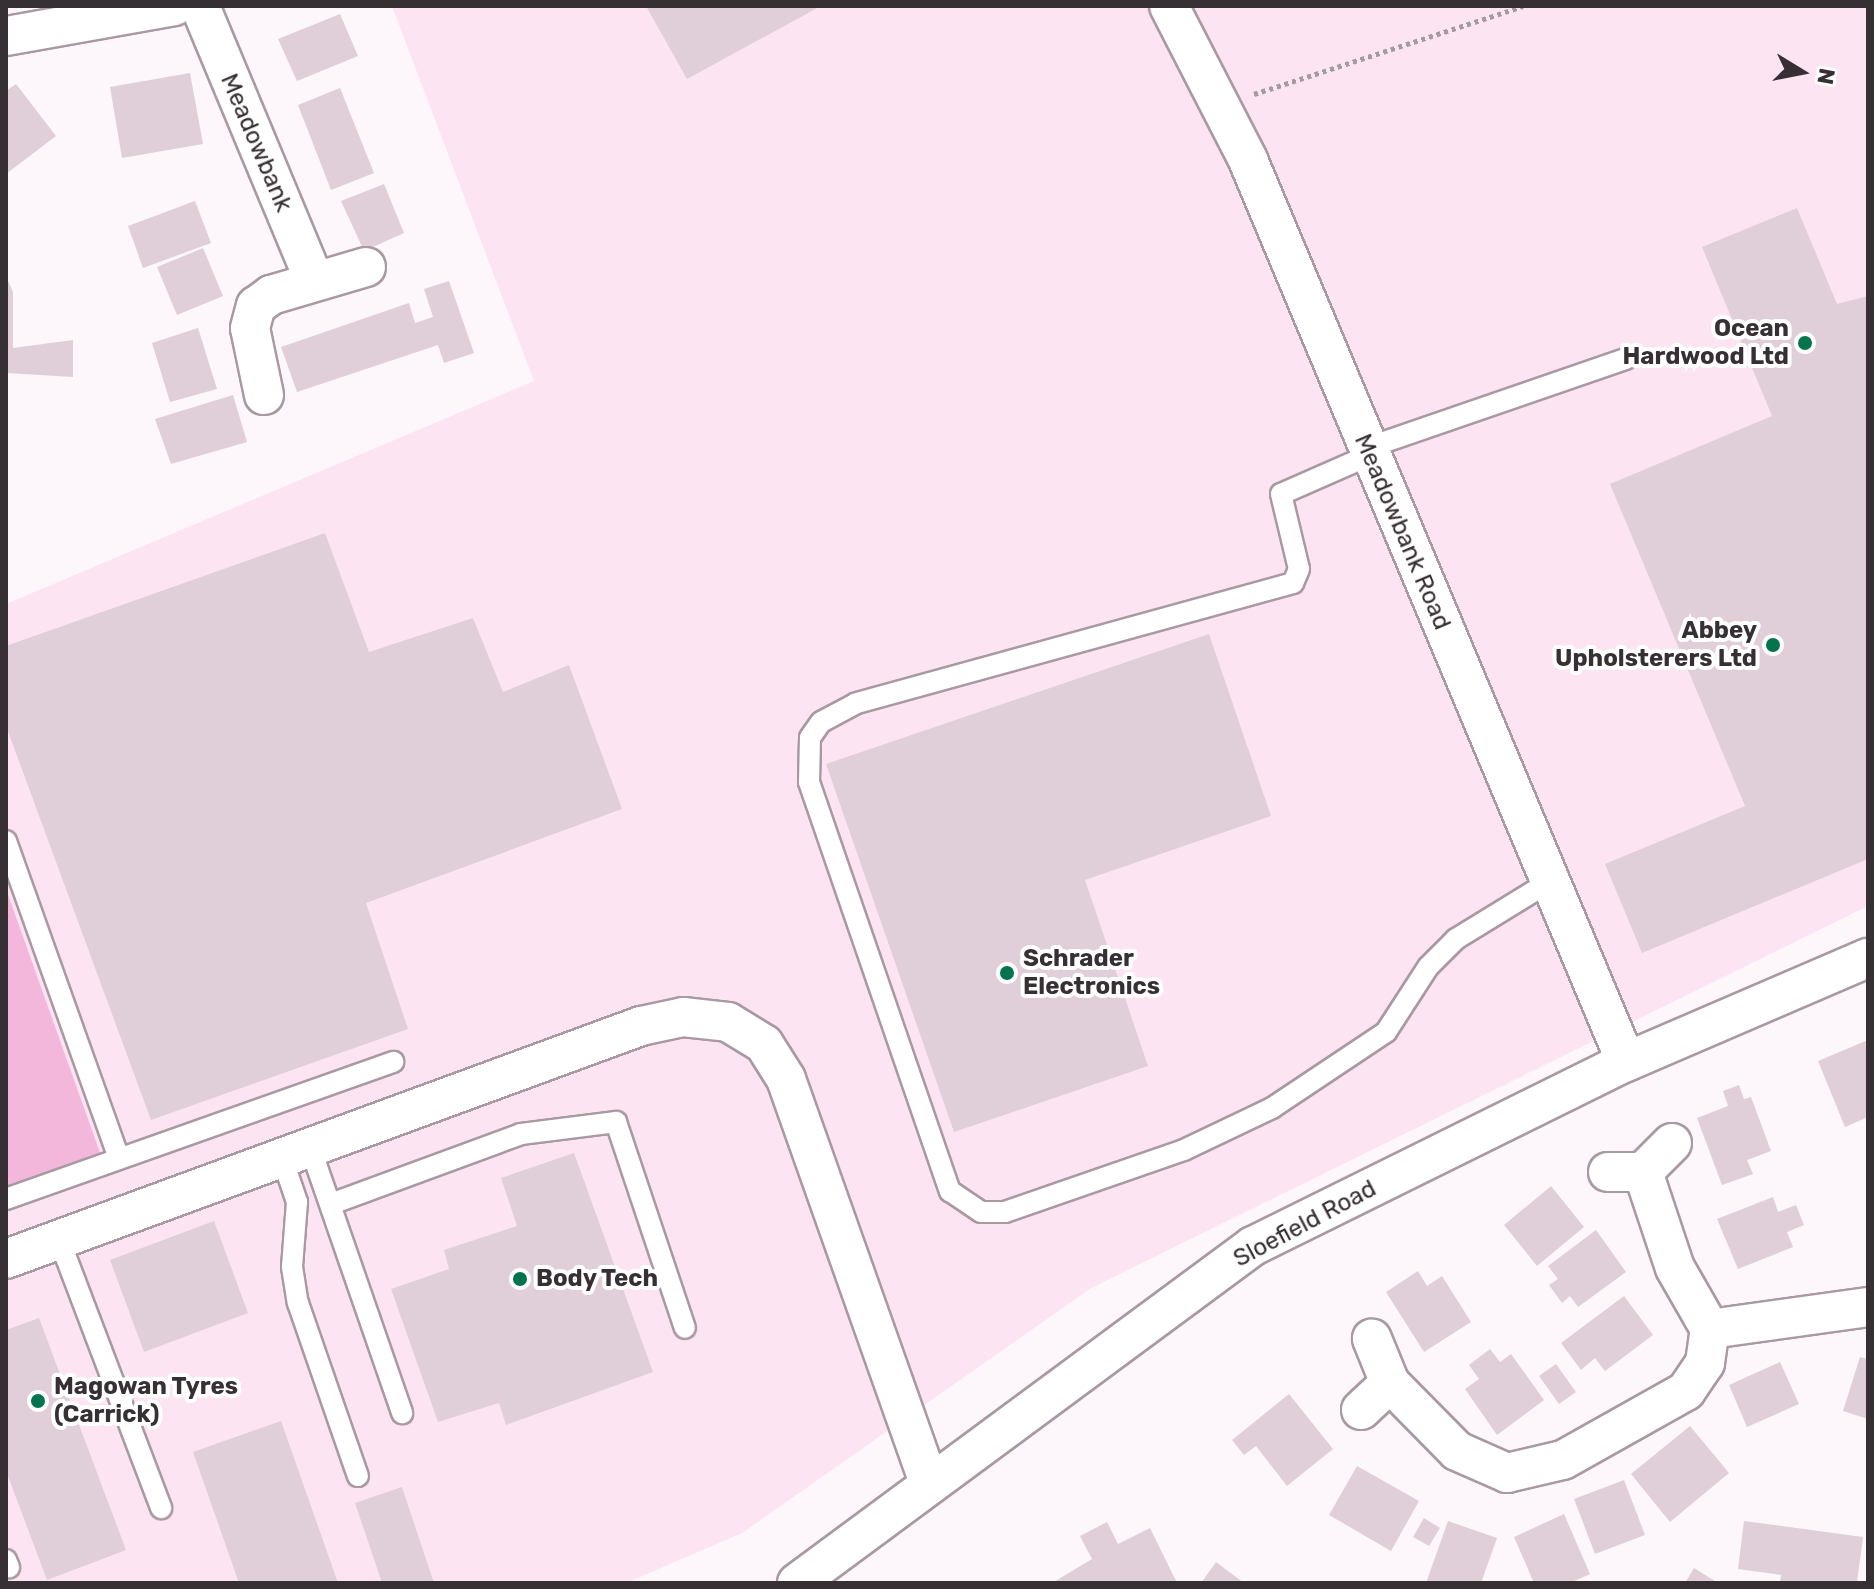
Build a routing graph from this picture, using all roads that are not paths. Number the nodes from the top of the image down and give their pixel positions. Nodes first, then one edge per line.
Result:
1 (174, 6) edge
2 (200, 6) edge
3 (1169, 6) edge
4 (6, 36) edge
5 (366, 267) dead end
6 (314, 280) junction
7 (1626, 359) dead end
8 (264, 395) dead end
9 (1368, 452) junction
10 (6, 841) edge
11 (1549, 882) junction
12 (1868, 958) edge
13 (393, 1062) dead end
14 (1626, 1062) junction
15 (1672, 1143) dead end
16 (295, 1149) junction
17 (119, 1158) junction
18 (6, 1199) edge
19 (331, 1204) junction
20 (59, 1239) junction
21 (6, 1259) edge
22 (1868, 1307) edge
23 (685, 1328) dead end
24 (1710, 1329) junction
25 (1372, 1339) dead end
26 (1390, 1383) junction
27 (1361, 1410) dead end
28 (402, 1413) dead end
29 (358, 1476) dead end
30 (929, 1482) junction
31 (161, 1508) dead end
32 (797, 1583) edge

1 - 4 street
2 - 6 street, Meadowbank
3 - 9 street, Meadowbank Road
5 - 6 street
6 - 8 street
7 - 9 lane
9 - 11 street, Meadowbank Road
9 - 11 lane
10 - 17 lane
11 - 14 street, Meadowbank Road
12 - 14 street, Sloefield Road
13 - 17 lane
14 - 30 street, Sloefield Road
15 - 24 street
16 - 19 lane
16 - 20 street
16 - 29 lane
16 - 30 street
17 - 18 lane
19 - 23 lane
19 - 28 lane
20 - 21 street
20 - 31 lane
22 - 24 street
24 - 26 street
25 - 26 street
26 - 27 street
30 - 32 street, Sloefield Road

